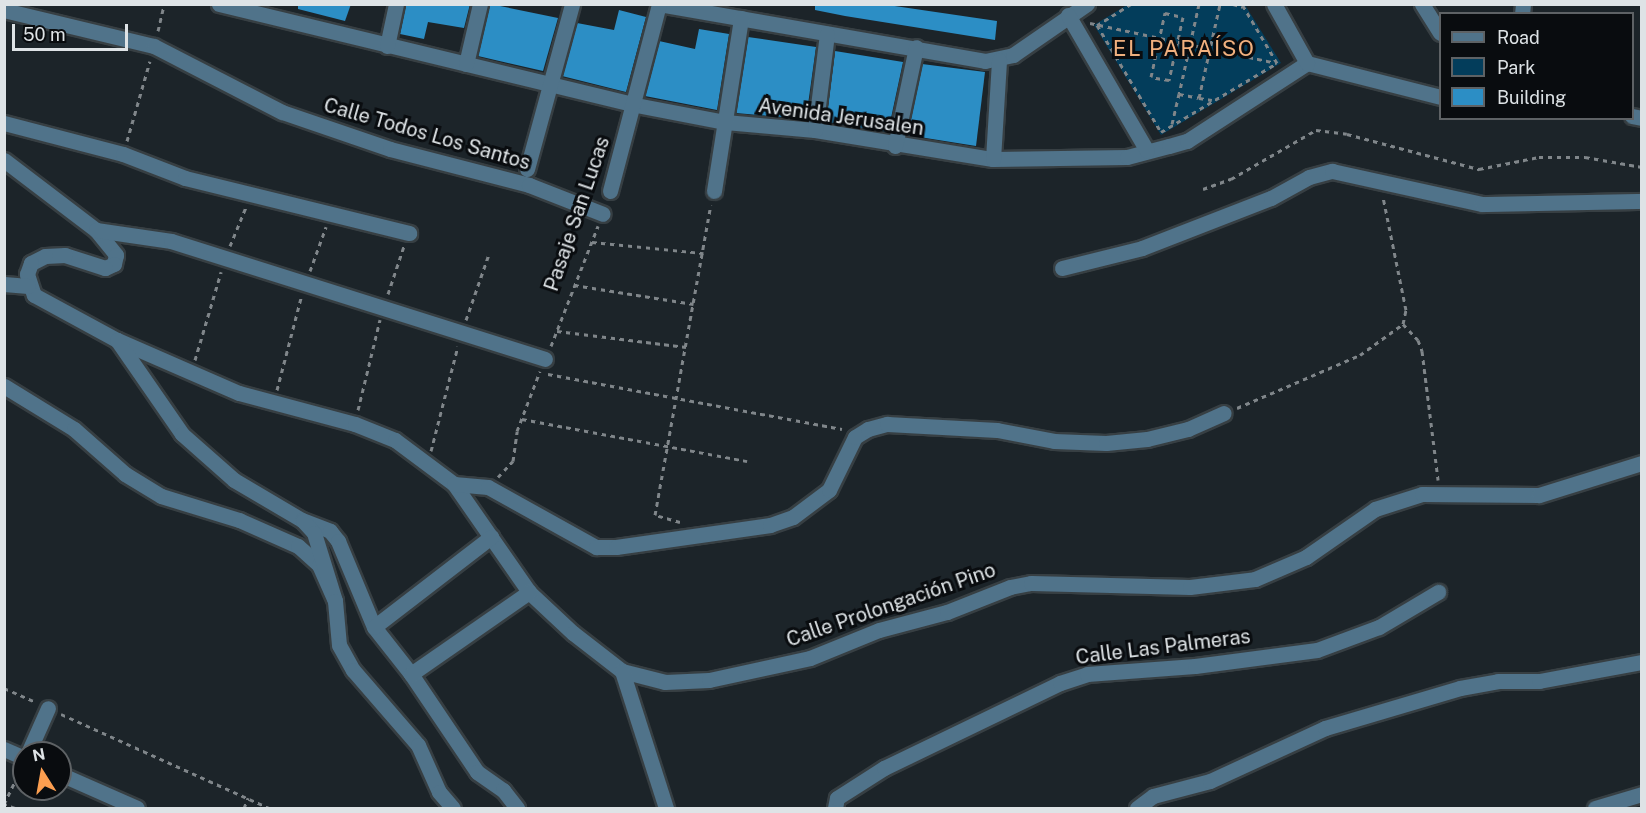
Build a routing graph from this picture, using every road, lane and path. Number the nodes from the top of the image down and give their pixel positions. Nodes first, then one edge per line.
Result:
1 (165, 4) edge
2 (219, 4) edge
3 (396, 4) edge
4 (480, 4) edge
5 (572, 4) edge
6 (1088, 4) edge
7 (1131, 4) edge
8 (1199, 4) edge
9 (1220, 4) edge
10 (1233, 4) edge
11 (1274, 4) edge
12 (1422, 4) edge
13 (659, 5) edge
14 (1243, 6) edge
15 (4, 10) edge
16 (733, 13) edge
17 (1068, 15) junction
18 (1096, 25) junction
19 (1439, 31) edge
20 (827, 34) junction
21 (1160, 38) junction
22 (1178, 42) junction
23 (1190, 44) junction
24 (154, 46) junction
25 (387, 46) junction
26 (916, 47) junction
27 (1210, 49) junction
28 (999, 60) junction
29 (1277, 63) junction
30 (1307, 63) junction
31 (466, 64) junction
32 (552, 85) junction
33 (1179, 94) junction
34 (1439, 97) edge
35 (1199, 98) junction
36 (1214, 101) junction
37 (636, 105) junction
38 (724, 122) junction
39 (4, 123) edge
40 (1172, 126) junction
41 (815, 130) junction
42 (895, 146) junction
43 (1147, 151) junction
44 (123, 154) junction
45 (993, 159) junction
46 (4, 160) edge
47 (1641, 167) edge
48 (527, 169) dead end
49 (1380, 180) junction
50 (1203, 189) dead end
51 (610, 191) dead end
52 (714, 191) joint
53 (251, 194) junction
54 (1641, 201) edge
55 (331, 214) junction
56 (603, 214) joint
57 (96, 230) junction
58 (409, 233) joint
59 (592, 242) junction
60 (703, 253) junction
61 (489, 254) dead end
62 (226, 258) junction
63 (1062, 268) dead end
64 (305, 283) junction
65 (4, 284) edge
66 (574, 285) junction
67 (28, 286) junction
68 (694, 304) junction
69 (383, 308) junction
70 (1403, 324) junction
71 (556, 330) junction
72 (461, 332) junction
73 (117, 340) junction
74 (686, 347) junction
75 (543, 366) junction
76 (192, 370) junction
77 (4, 386) edge
78 (676, 398) junction
79 (274, 402) junction
80 (1224, 413) joint
81 (522, 419) junction
82 (355, 424) junction
83 (862, 432) junction
84 (668, 445) junction
85 (429, 461) junction
86 (747, 461) dead end
87 (1641, 463) edge
88 (454, 484) junction
89 (488, 487) junction
90 (1440, 492) junction
91 (656, 515) dead end
92 (302, 520) junction
93 (491, 537) junction
94 (529, 592) junction
95 (1438, 592) dead end
96 (335, 601) junction
97 (374, 627) junction
98 (1641, 662) edge
99 (622, 670) junction
100 (411, 674) junction
101 (4, 688) edge
102 (48, 708) junction
103 (33, 741) edge
104 (72, 779) edge
105 (12, 787) edge
106 (1641, 794) edge
107 (248, 798) junction
108 (836, 803) edge
109 (15, 808) edge
110 (137, 808) edge
111 (243, 808) edge
112 (269, 808) edge
113 (453, 808) edge
114 (518, 808) edge
115 (666, 808) edge
116 (1137, 808) edge
117 (1595, 808) edge

1 - 24 path
2 - 25 street, Avenida Jerusalen
3 - 25 street
4 - 31 street
5 - 32 street
6 - 17 street
7 - 18 path
8 - 23 path
9 - 27 path
10 - 14 path
11 - 30 street
12 - 19 street
13 - 16 street
13 - 37 street, Pasaje San Lucas
14 - 29 path
15 - 24 street, Calle Todos Los Santos
16 - 20 street
16 - 38 street
17 - 18 path
17 - 28 street
17 - 43 street
18 - 21 path
18 - 40 path
20 - 26 street
20 - 41 street
21 - 22 path
21 - 22 path
21 - 22 path
22 - 23 path
23 - 27 path
23 - 33 path
24 - 44 path
24 - 56 street, Calle Todos Los Santos
25 - 31 street, Avenida Jerusalen
26 - 28 street
26 - 42 street
27 - 29 path
27 - 35 path
28 - 45 street
29 - 30 path
29 - 36 path
30 - 34 street
30 - 43 street, Avenida Jerusalen
31 - 32 street, Avenida Jerusalen
32 - 37 street, Avenida Jerusalen
32 - 48 street
33 - 35 path
33 - 40 path
35 - 36 path
36 - 40 path
37 - 38 street, Avenida Jerusalen
37 - 51 street, Pasaje San Lucas
38 - 41 street, Avenida Jerusalen
38 - 52 street
39 - 44 street
41 - 42 street, Avenida Jerusalen
42 - 45 street, Avenida Jerusalen
43 - 45 street, Avenida Jerusalen
44 - 53 street
46 - 57 street
47 - 50 path
49 - 54 street
49 - 63 street
49 - 70 path
52 - 60 path
53 - 55 street
53 - 62 path
55 - 58 street
55 - 64 path
56 - 59 path, Pasaje San Lucas
57 - 62 street
57 - 67 street
58 - 69 path
59 - 60 path
59 - 66 path, Pasaje San Lucas
60 - 68 path
61 - 72 path
62 - 64 street
62 - 76 path
64 - 69 street
64 - 79 path
65 - 67 street
66 - 68 path
66 - 71 path, Pasaje San Lucas
67 - 73 street, Calle Prolongación Pino
68 - 74 path
69 - 72 street
69 - 82 path
70 - 80 path
70 - 90 path
71 - 74 path
71 - 75 path, Pasaje San Lucas
72 - 75 street
72 - 85 path
73 - 76 street, Calle Prolongación Pino
73 - 92 street
74 - 78 path
75 - 78 path
75 - 81 path, Pasaje San Lucas
76 - 79 street, Calle Prolongación Pino
77 - 96 street
78 - 83 path
78 - 84 path
79 - 82 street, Calle Prolongación Pino
80 - 83 street
81 - 84 path
81 - 89 path, Pasaje San Lucas
82 - 85 street, Calle Prolongación Pino
83 - 89 street
84 - 86 path
84 - 91 path
85 - 88 street, Calle Prolongación Pino
87 - 90 street, Calle Prolongación Pino
88 - 89 street
88 - 93 street, Calle Prolongación Pino
90 - 99 street, Calle Prolongación Pino
92 - 96 street
92 - 97 street
93 - 94 street, Calle Prolongación Pino
93 - 97 street
94 - 99 street, Calle Prolongación Pino
94 - 100 street
95 - 108 street, Calle Las Palmeras
96 - 113 street
97 - 100 street
98 - 116 street
99 - 115 street
100 - 114 street
101 - 102 path
102 - 103 street
102 - 107 path
104 - 110 street
105 - 109 path
106 - 117 street
107 - 111 path
107 - 112 path

